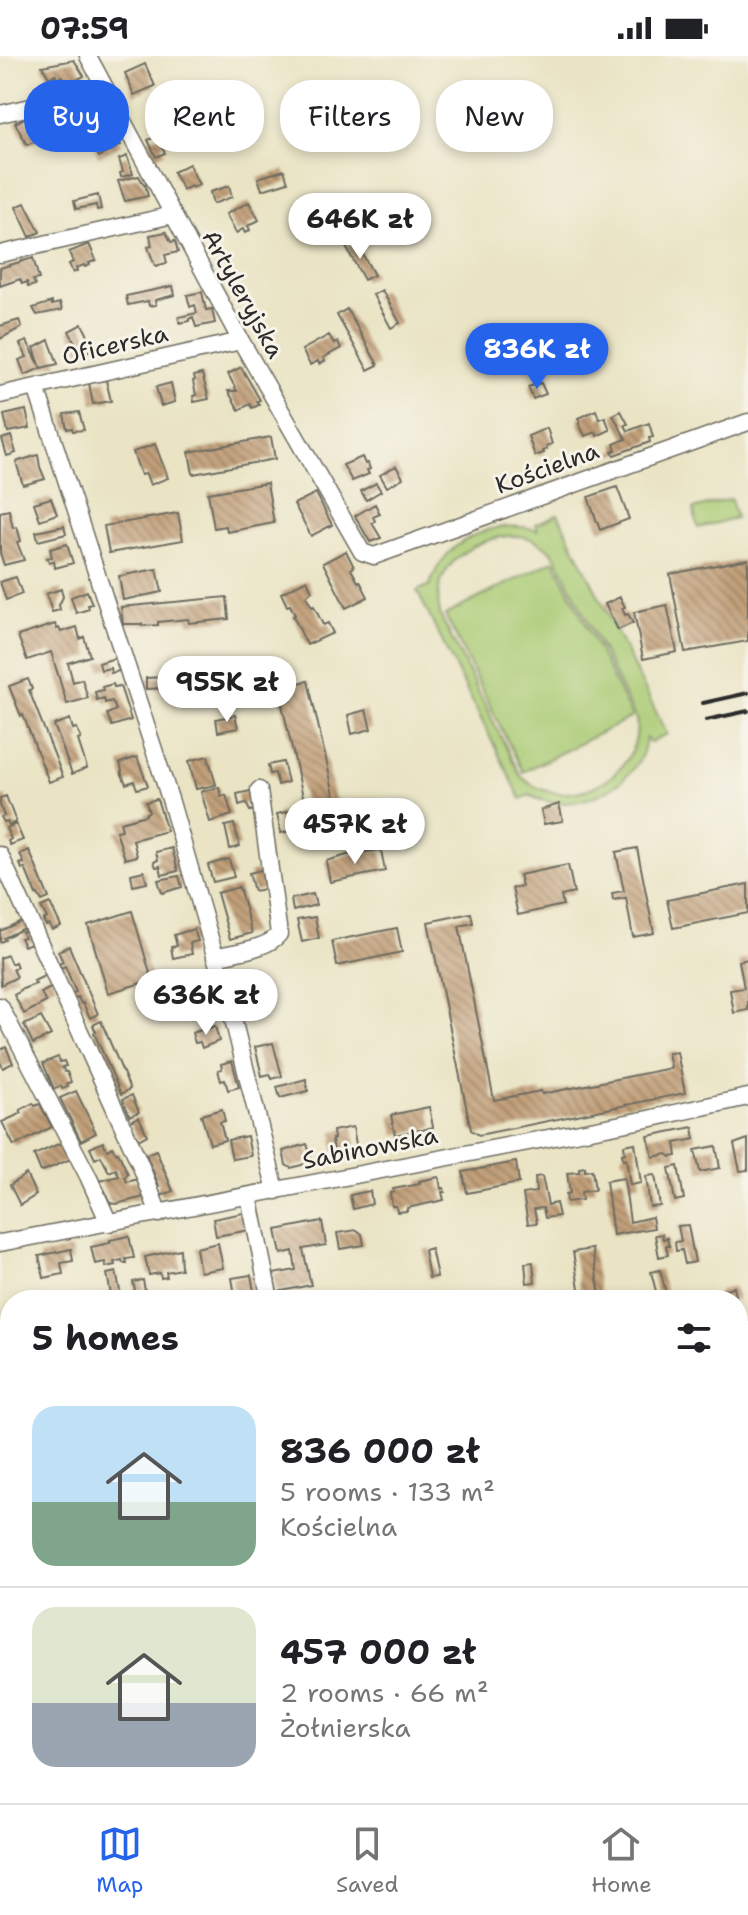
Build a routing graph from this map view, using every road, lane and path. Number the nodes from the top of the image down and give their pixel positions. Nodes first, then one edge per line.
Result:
1 (88, 56) edge
2 (101, 80) edge
3 (24, 109) edge
4 (0, 114) edge
5 (129, 133) edge
6 (173, 215) junction
7 (0, 254) edge
8 (241, 341) junction
9 (36, 387) junction
10 (0, 395) edge
11 (748, 422) edge
12 (362, 552) joint
13 (259, 790) dead end
14 (0, 855) edge
15 (215, 957) junction
16 (0, 1006) edge
17 (748, 1097) edge
18 (276, 1191) junction
19 (249, 1196) junction
20 (159, 1214) junction
21 (109, 1223) junction
22 (0, 1243) edge
23 (268, 1290) edge

1 - 2 street, Artyleryjska
3 - 4 street
5 - 6 street, Artyleryjska
6 - 7 street
6 - 8 street, Artyleryjska
8 - 9 street, Oficerska
8 - 12 street, Artyleryjska
9 - 10 street, Oficerska
9 - 15 street
11 - 12 street, Kościelna
13 - 15 street
14 - 20 street
15 - 18 street
16 - 21 street
17 - 18 street, Sabinowska
18 - 19 street, Sabinowska
19 - 20 street, Sabinowska
19 - 23 street
20 - 21 street, Sabinowska
21 - 22 street, Sabinowska

